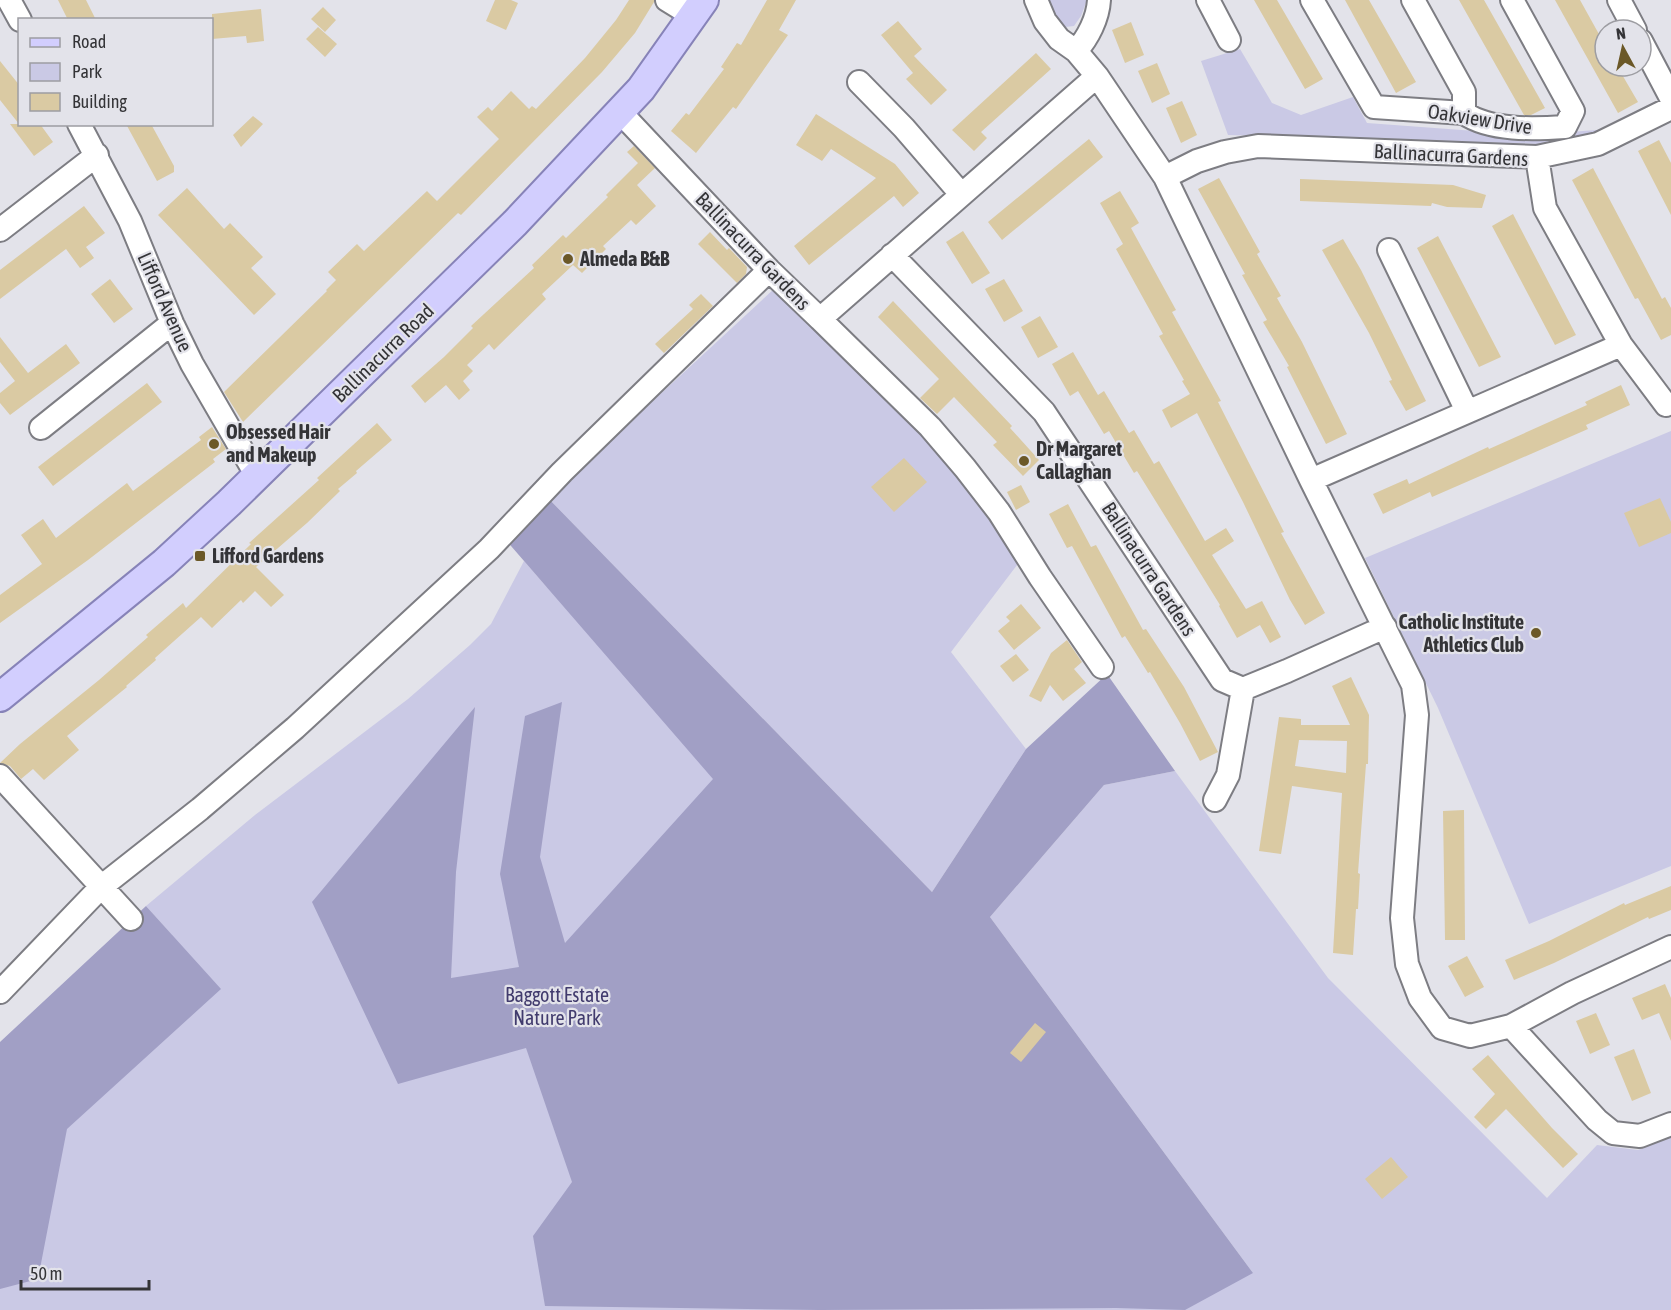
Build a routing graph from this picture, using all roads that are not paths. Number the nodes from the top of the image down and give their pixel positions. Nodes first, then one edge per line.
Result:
1 (9, 0) edge
2 (667, 0) edge
3 (1036, 0) edge
4 (1099, 0) edge
5 (1208, 0) edge
6 (1312, 0) edge
7 (1413, 0) edge
8 (1512, 0) edge
9 (1619, 0) edge
10 (699, 8) edge
11 (19, 18) edge
12 (1629, 18) edge
13 (1229, 40) dead end
14 (1076, 51) junction
15 (1653, 63) edge
16 (1097, 76) junction
17 (859, 82) dead end
18 (1670, 94) edge
19 (620, 112) junction
20 (1464, 113) junction
21 (80, 126) edge
22 (97, 155) junction
23 (1537, 157) junction
24 (1165, 177) junction
25 (962, 194) junction
26 (0, 230) edge
27 (1389, 250) dead end
28 (892, 255) junction
29 (769, 270) junction
30 (820, 319) junction
31 (172, 323) junction
32 (1621, 345) junction
33 (1666, 405) dead end
34 (1467, 411) junction
35 (41, 428) dead end
36 (259, 474) junction
37 (1311, 480) junction
38 (1385, 627) junction
39 (1102, 667) dead end
40 (1243, 688) junction
41 (0, 697) edge
42 (0, 776) edge
43 (1215, 800) dead end
44 (101, 887) junction
45 (131, 919) dead end
46 (1671, 947) edge
47 (0, 992) edge
48 (1511, 1026) junction
49 (1671, 1124) edge

1 - 11 street
2 - 10 street
3 - 14 street
4 - 14 street
5 - 13 street
6 - 20 street, Oakview Drive
7 - 20 street
8 - 20 street, Oakview Drive
9 - 12 street
10 - 19 main road, Ballinacurra Road
14 - 16 street
15 - 18 street
16 - 24 street
16 - 25 street, Ballinacurra Gardens
17 - 25 street
18 - 23 street
19 - 29 street, Ballinacurra Gardens
19 - 36 main road, Ballinacurra Road
21 - 22 street, Lifford Avenue
22 - 26 street
22 - 31 street, Lifford Avenue
23 - 24 street, Ballinacurra Gardens
23 - 32 street, Ballinacurra Gardens
24 - 37 street
25 - 28 street, Ballinacurra Gardens
27 - 34 street
28 - 30 street, Ballinacurra Gardens
28 - 40 street, Ballinacurra Gardens
29 - 30 street, Ballinacurra Gardens
29 - 44 street
30 - 39 street
31 - 35 street
31 - 36 street, Lifford Avenue
32 - 33 street, Ballinacurra Gardens
32 - 34 street
34 - 37 street
36 - 41 main road, Ballinacurra Road
37 - 38 street
38 - 40 street
38 - 48 street
40 - 43 street
42 - 44 street
44 - 45 street
44 - 47 street
46 - 48 street
48 - 49 street

